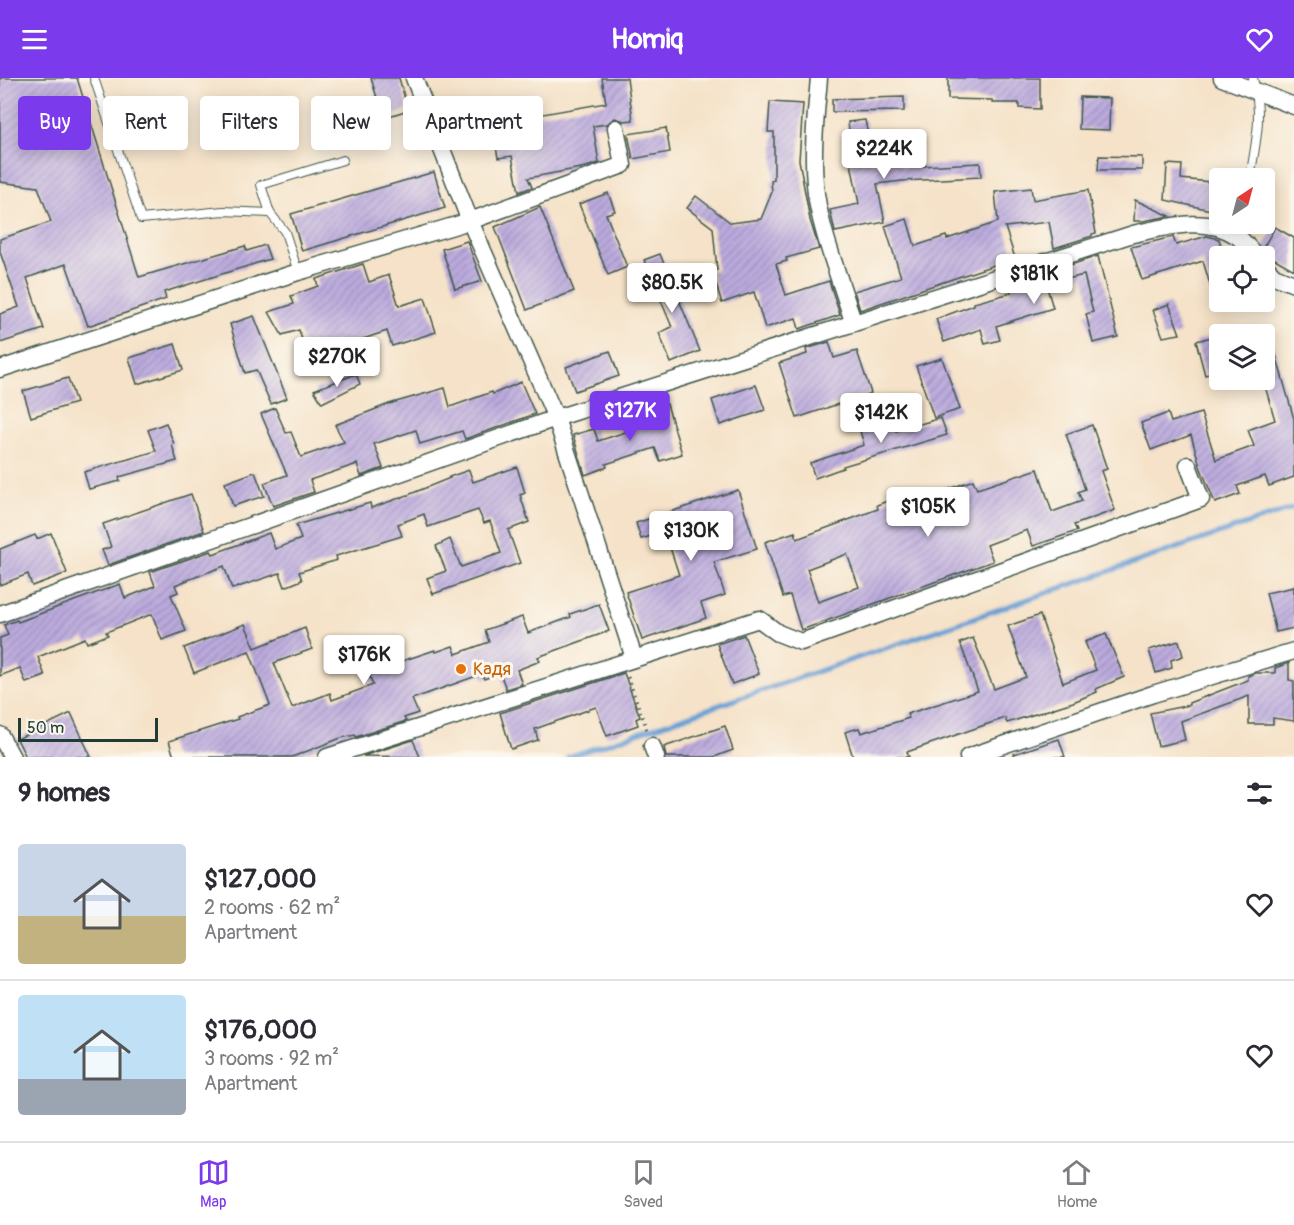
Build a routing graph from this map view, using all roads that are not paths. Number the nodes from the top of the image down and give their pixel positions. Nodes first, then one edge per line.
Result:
1 (94, 78) edge
2 (414, 78) edge
3 (819, 78) edge
4 (1222, 78) edge
5 (1255, 85) edge
6 (1294, 106) edge
7 (616, 128) dead end
8 (343, 160) dead end
9 (1252, 168) edge
10 (270, 213) junction
11 (470, 221) junction
12 (1209, 225) edge
13 (298, 272) junction
14 (1275, 276) edge
15 (1294, 284) edge
16 (853, 322) junction
17 (0, 369) edge
18 (556, 418) junction
19 (1188, 465) dead end
20 (0, 614) edge
21 (1294, 651) edge
22 (634, 658) junction
23 (0, 735) edge
24 (12, 757) edge
25 (327, 757) edge
26 (968, 757) edge

1 - 10 lane
2 - 11 street
3 - 16 street
4 - 5 street
5 - 6 street
5 - 9 lane
7 - 11 street
8 - 10 lane
10 - 13 lane
11 - 13 street
11 - 18 street
12 - 16 street
13 - 17 street
14 - 15 street
16 - 18 street
18 - 20 street
18 - 22 street
19 - 22 street
21 - 26 street
22 - 25 street
23 - 24 street

